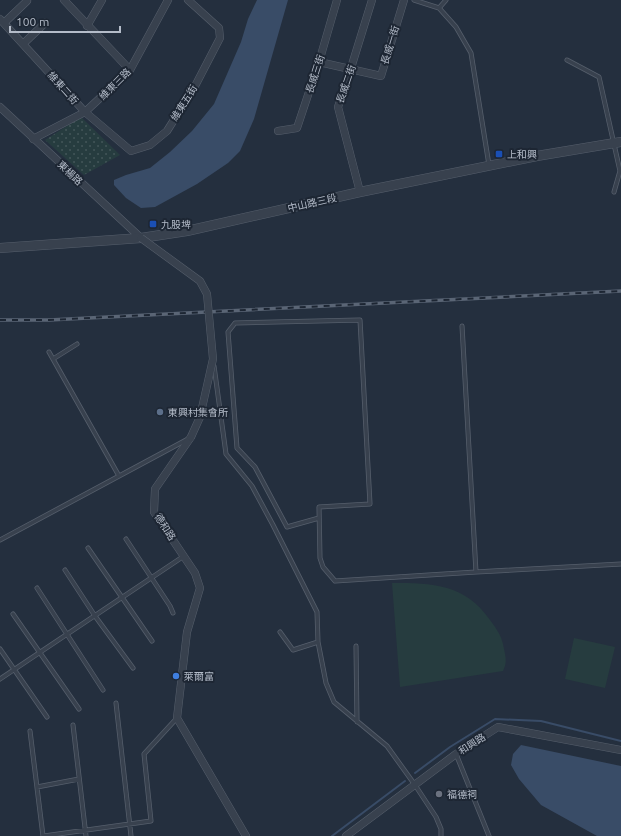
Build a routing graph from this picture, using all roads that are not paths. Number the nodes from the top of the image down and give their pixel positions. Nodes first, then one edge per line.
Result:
1 (64, 0) edge
2 (102, 0) edge
3 (168, 0) edge
4 (188, 0) edge
5 (337, 0) edge
6 (372, 0) edge
7 (404, 0) edge
8 (414, 0) edge
9 (446, 0) edge
10 (27, 1) dead end
11 (439, 8) junction
12 (2, 21) edge
13 (45, 23) dead end
14 (87, 26) junction
15 (23, 44) junction
16 (567, 60) dead end
17 (319, 62) junction
18 (351, 68) junction
19 (130, 70) junction
20 (0, 107) edge
21 (85, 112) junction
22 (278, 131) dead end
23 (33, 139) junction
24 (618, 142) edge
25 (131, 151) joint
26 (489, 166) junction
27 (360, 192) junction
28 (614, 192) dead end
29 (141, 238) junction
30 (0, 248) edge
31 (462, 326) dead end
32 (77, 344) dead end
33 (49, 352) dead end
34 (53, 359) junction
35 (213, 359) junction
36 (191, 437) junction
37 (119, 476) junction
38 (319, 518) junction
39 (126, 539) dead end
40 (0, 540) edge
41 (88, 548) dead end
42 (184, 556) junction
43 (621, 564) edge
44 (65, 570) dead end
45 (476, 572) junction
46 (151, 579) junction
47 (37, 588) dead end
48 (123, 598) junction
49 (173, 613) dead end
50 (13, 614) dead end
51 (95, 616) junction
52 (280, 632) dead end
53 (67, 635) junction
54 (152, 641) dead end
55 (318, 642) junction
56 (356, 646) dead end
57 (0, 649) edge
58 (40, 653) junction
59 (133, 668) dead end
60 (14, 670) junction
61 (0, 679) edge
62 (102, 690) dead end
63 (116, 703) dead end
64 (79, 709) dead end
65 (47, 717) dead end
66 (177, 718) junction
67 (357, 722) junction
68 (73, 725) dead end
69 (30, 731) dead end
70 (621, 750) edge
71 (456, 754) junction
72 (80, 779) junction
73 (415, 785) junction
74 (37, 787) junction
75 (130, 824) junction
76 (85, 830) junction
77 (43, 836) edge
78 (86, 836) edge
79 (131, 836) edge
80 (246, 836) edge
81 (346, 836) edge
82 (441, 836) edge
83 (489, 836) edge

1 - 14 street
2 - 14 street
3 - 19 street, 維東三路
4 - 25 street, 維東五街
5 - 17 street, 長威三街
6 - 18 street, 長威二街
7 - 18 street, 長威一街
8 - 11 lane
9 - 11 lane
10 - 12 street
11 - 26 lane
12 - 15 street, 維東二街
13 - 15 street
14 - 19 street
15 - 21 street, 維東二街
16 - 24 lane
17 - 18 street, 長威一街
17 - 22 street, 長威三街
18 - 27 street, 長威二街
19 - 21 street, 維東三路
20 - 23 street, 東楊路
21 - 23 street, 維東三路
21 - 25 street, 維東二街
23 - 29 street, 東楊路
24 - 26 street, 中山路三段
24 - 28 lane
26 - 27 street, 中山路三段
27 - 29 street, 中山路三段
29 - 30 street, 中山路三段
29 - 35 street, 德和路, bridge
31 - 45 lane
32 - 34 lane
33 - 34 lane
34 - 37 lane
35 - 36 street, 德和路, bridge
35 - 55 lane
36 - 37 lane
36 - 42 street, 德和路
37 - 40 lane
38 - 38 lane
38 - 45 lane
39 - 46 lane
41 - 48 lane
42 - 46 lane
42 - 66 street, 德和路
43 - 45 lane
44 - 51 lane
46 - 48 lane
46 - 49 lane
47 - 53 lane
48 - 51 lane
48 - 54 lane
50 - 58 lane
51 - 53 lane
51 - 59 lane
52 - 55 lane
53 - 58 lane
53 - 62 lane
55 - 67 lane
56 - 67 lane
57 - 60 lane
58 - 60 lane
58 - 64 lane
60 - 61 lane
60 - 65 lane
63 - 75 lane
66 - 75 lane
66 - 80 street
67 - 73 lane
68 - 72 lane
69 - 74 lane
70 - 71 street, 和興路
71 - 73 street, 和興路
71 - 83 lane
72 - 74 lane
72 - 76 lane
73 - 81 street, 和興路
73 - 82 lane
74 - 77 lane
75 - 76 lane
75 - 79 lane
76 - 77 lane
76 - 78 lane

